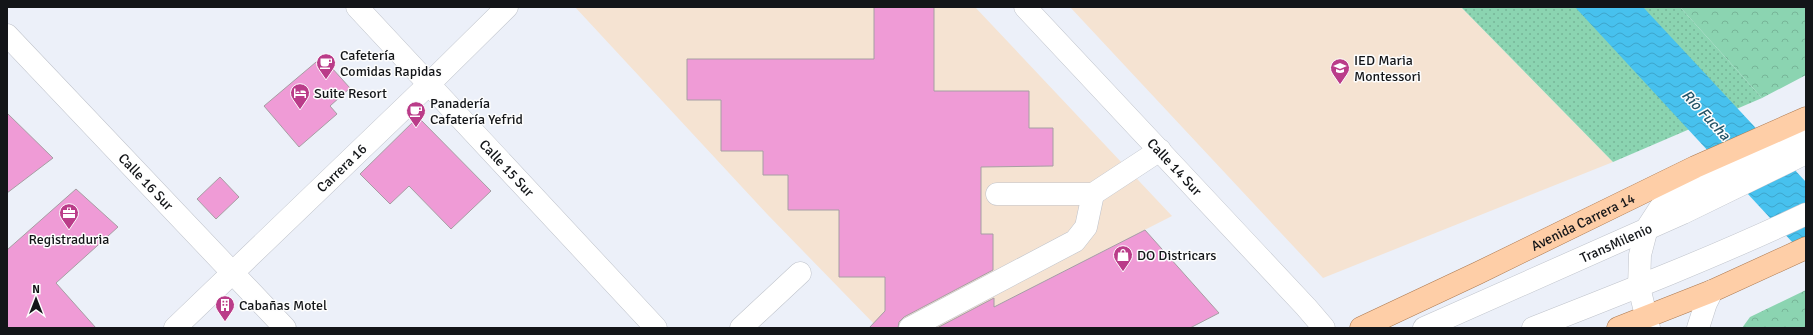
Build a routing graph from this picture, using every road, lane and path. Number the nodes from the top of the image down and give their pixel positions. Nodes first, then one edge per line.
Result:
1 (357, 7) edge
2 (507, 7) edge
3 (1025, 7) edge
4 (7, 35) edge
5 (429, 84) junction
6 (1800, 134) edge
7 (1160, 150) junction
8 (1706, 182) junction
9 (998, 194) dead end
10 (1093, 194) junction
11 (1806, 214) edge
12 (1647, 228) junction
13 (1806, 248) edge
14 (233, 274) junction
15 (800, 274) dead end
16 (1639, 287) junction
17 (1712, 291) junction
18 (1647, 323) edge
19 (175, 328) edge
20 (285, 328) edge
21 (656, 328) edge
22 (741, 328) edge
23 (910, 328) edge
24 (1324, 328) edge
25 (1361, 328) edge
26 (1424, 328) edge
27 (1533, 328) edge
28 (1618, 328) edge
29 (1698, 328) edge

1 - 5 street, Calle 15 Sur
2 - 5 street, Carrera 16
3 - 7 street, Calle 14 Sur
4 - 14 street, Calle 16 Sur
5 - 14 street, Carrera 16
5 - 21 street, Calle 15 Sur
6 - 8 main road, Avenida Carrera 14
6 - 8 street
7 - 10 street
7 - 24 street, Calle 14 Sur
8 - 12 street
8 - 25 main road, Avenida Carrera 14
9 - 10 street
10 - 23 street
11 - 16 street
12 - 16 street
12 - 26 street, TransMilenio
13 - 17 main road
14 - 19 street, Carrera 16
14 - 20 street, Calle 16 Sur
15 - 22 street
16 - 18 street
16 - 27 street
17 - 18 main road
17 - 29 street
18 - 28 main road

